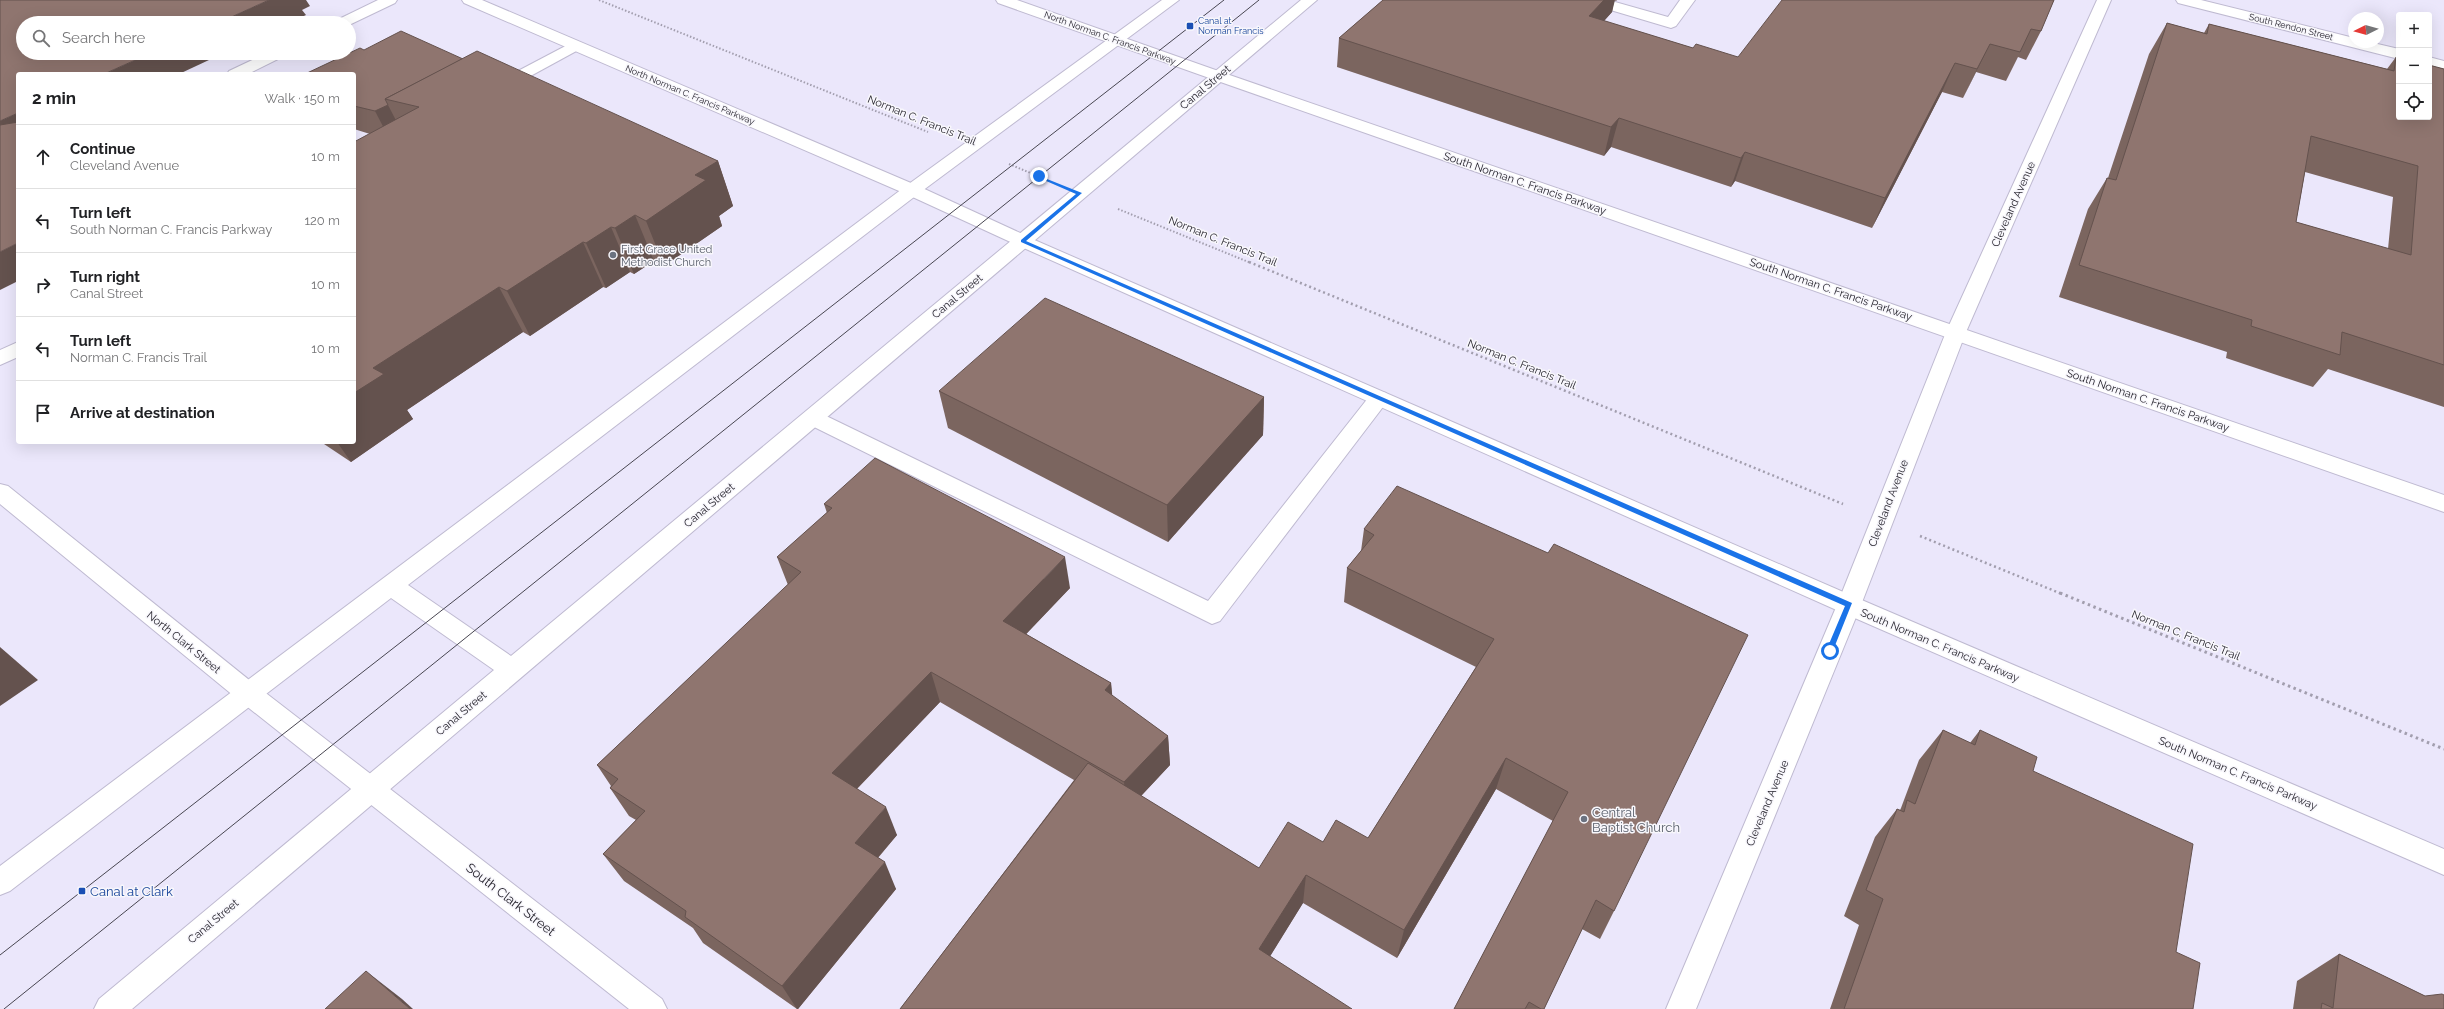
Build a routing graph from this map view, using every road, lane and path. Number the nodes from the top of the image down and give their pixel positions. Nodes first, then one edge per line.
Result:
1 (390, 0) edge
2 (469, 0) edge
3 (598, 0) edge
4 (1003, 0) edge
5 (1172, 0) edge
6 (1310, 0) edge
7 (1592, 0) edge
8 (1688, 0) edge
9 (2104, 0) edge
10 (2183, 0) edge
11 (356, 16) edge
12 (1117, 40) junction
13 (575, 46) junction
14 (2396, 53) edge
15 (264, 60) edge
16 (2432, 63) edge
17 (2444, 66) edge
18 (239, 72) edge
19 (1218, 76) junction
20 (485, 95) edge
21 (969, 148) junction
22 (912, 190) junction
23 (1080, 193) junction
24 (1023, 241) junction
25 (1956, 332) junction
26 (16, 350) edge
27 (0, 358) edge
28 (1379, 398) junction
29 (813, 418) junction
30 (0, 492) edge
31 (1838, 502) dead end
32 (2444, 504) edge
33 (1922, 537) dead end
34 (391, 586) junction
35 (1849, 605) junction
36 (512, 670) junction
37 (249, 694) junction
38 (2444, 749) edge
39 (370, 789) junction
40 (2444, 862) edge
41 (0, 882) edge
42 (109, 1009) edge
43 (652, 1009) edge
44 (1681, 1009) edge

1 - 11 street
2 - 13 street, North Norman C. Francis Parkway
3 - 21 path, Norman C. Francis Trail
4 - 12 street, North Norman C. Francis Parkway
5 - 12 street
6 - 19 street, Canal Street
7 - 8 street
9 - 25 street, Cleveland Avenue
10 - 14 street, South Rendon Street
12 - 19 street, North Norman C. Francis Parkway
12 - 21 street
13 - 20 street
13 - 22 street, North Norman C. Francis Parkway
15 - 18 street
16 - 17 street
19 - 23 street, Canal Street
19 - 25 street, South Norman C. Francis Parkway
21 - 22 street
21 - 23 path, Norman C. Francis Trail
22 - 24 street, South Norman C. Francis Parkway
22 - 34 street
23 - 24 street, Canal Street
23 - 31 path, Norman C. Francis Trail
24 - 28 street, South Norman C. Francis Parkway
24 - 29 street, Canal Street
25 - 32 street, South Norman C. Francis Parkway
25 - 35 street, Cleveland Avenue
26 - 27 street
28 - 29 street
28 - 35 street, South Norman C. Francis Parkway
29 - 36 street, Canal Street
30 - 37 street, North Clark Street
33 - 38 path, Norman C. Francis Trail
34 - 36 street
34 - 37 street
35 - 40 street, South Norman C. Francis Parkway
35 - 44 street, Cleveland Avenue
36 - 39 street, Canal Street
37 - 39 street, North Clark Street
37 - 41 street
39 - 42 street, Canal Street
39 - 43 street, South Clark Street

